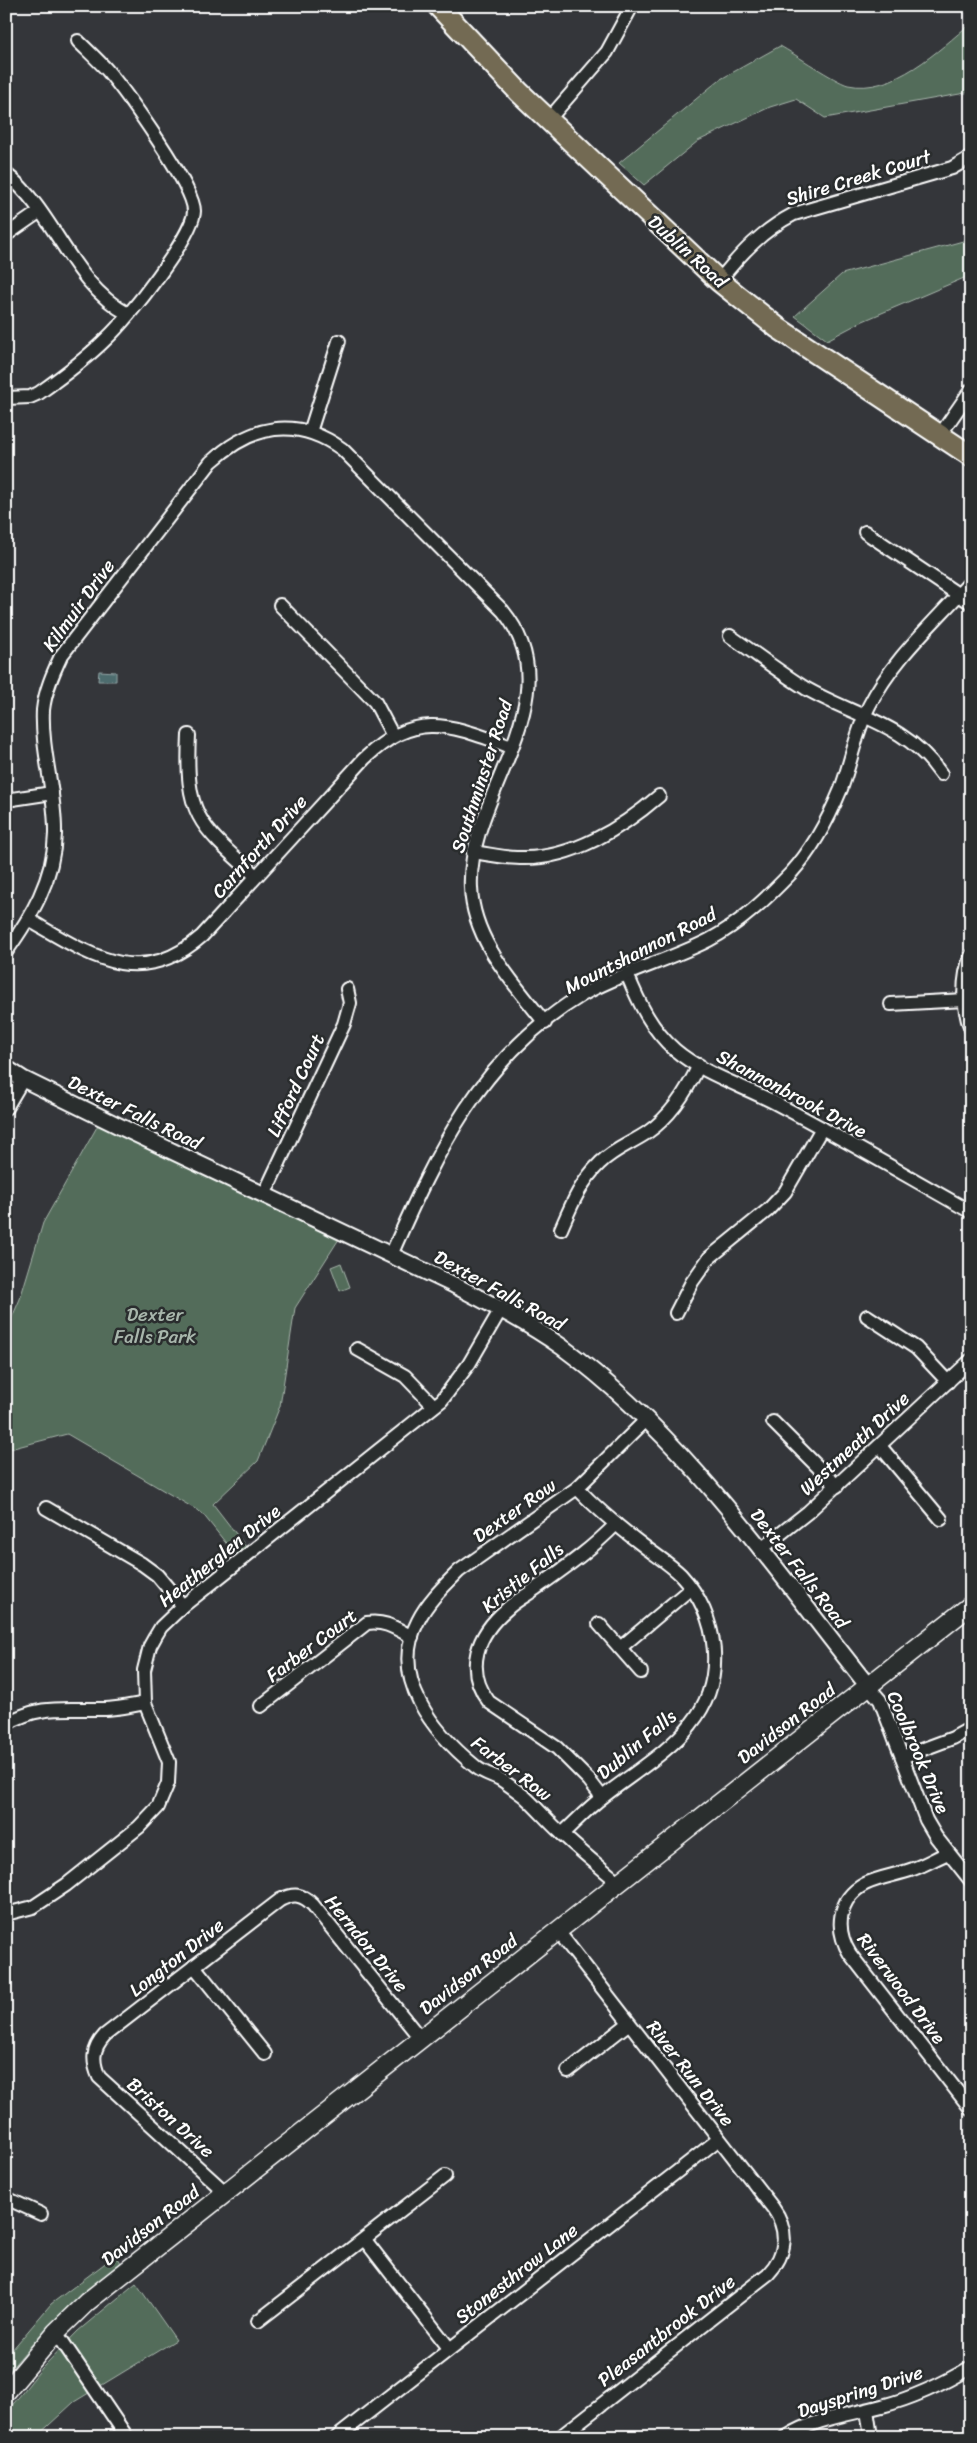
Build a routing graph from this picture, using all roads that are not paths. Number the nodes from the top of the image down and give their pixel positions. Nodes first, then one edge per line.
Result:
1 (438, 6) edge
2 (632, 6) edge
3 (78, 40) dead end
4 (550, 119) junction
5 (971, 157) edge
6 (6, 174) edge
7 (39, 212) junction
8 (6, 235) edge
9 (719, 281) junction
10 (128, 314) junction
11 (339, 341) dead end
12 (971, 390) edge
13 (6, 398) edge
14 (310, 432) junction
15 (940, 436) junction
16 (971, 456) edge
17 (865, 532) dead end
18 (971, 581) edge
19 (959, 595) junction
20 (971, 602) edge
21 (280, 605) dead end
22 (730, 636) dead end
23 (865, 715) junction
24 (189, 735) dead end
25 (393, 736) junction
26 (512, 747) junction
27 (941, 774) dead end
28 (52, 793) junction
29 (658, 796) dead end
30 (6, 800) edge
31 (473, 852) junction
32 (256, 876) junction
33 (29, 920) junction
34 (6, 952) edge
35 (971, 956) edge
36 (627, 974) junction
37 (347, 989) dead end
38 (965, 1000) junction
39 (891, 1004) dead end
40 (545, 1023) junction
41 (971, 1029) edge
42 (699, 1066) junction
43 (6, 1068) edge
44 (23, 1079) junction
45 (6, 1108) edge
46 (822, 1128) junction
47 (264, 1195) junction
48 (971, 1212) edge
49 (561, 1229) dead end
50 (391, 1255) junction
51 (501, 1309) junction
52 (676, 1313) dead end
53 (866, 1316) dead end
54 (357, 1349) dead end
55 (971, 1360) edge
56 (948, 1382) junction
57 (434, 1406) junction
58 (647, 1419) junction
59 (773, 1422) dead end
60 (880, 1446) junction
61 (837, 1486) junction
62 (577, 1488) junction
63 (46, 1508) dead end
64 (941, 1519) dead end
65 (616, 1524) junction
66 (760, 1550) junction
67 (690, 1589) junction
68 (971, 1605) edge
69 (182, 1606) junction
70 (599, 1624) dead end
71 (412, 1637) junction
72 (620, 1648) junction
73 (641, 1672) dead end
74 (868, 1686) junction
75 (145, 1703) junction
76 (261, 1706) dead end
77 (6, 1724) edge
78 (971, 1728) edge
79 (902, 1757) junction
80 (602, 1797) junction
81 (562, 1834) junction
82 (948, 1853) junction
83 (971, 1881) edge
84 (618, 1882) junction
85 (302, 1896) joint
86 (6, 1914) edge
87 (557, 1930) junction
88 (194, 1966) junction
89 (628, 2024) junction
90 (420, 2038) junction
91 (265, 2054) dead end
92 (95, 2067) joint
93 (568, 2071) dead end
94 (971, 2109) edge
95 (719, 2139) junction
96 (445, 2176) dead end
97 (226, 2192) junction
98 (6, 2198) edge
99 (41, 2214) dead end
100 (365, 2240) junction
101 (784, 2244) joint
102 (258, 2321) dead end
103 (56, 2332) junction
104 (449, 2348) junction
105 (971, 2367) edge
106 (6, 2392) edge
107 (867, 2410) junction
108 (127, 2437) edge
109 (337, 2437) edge
110 (560, 2437) edge
111 (786, 2437) edge
112 (871, 2437) edge

1 - 4 main road, Dublin Road
2 - 4 street
3 - 10 street
4 - 9 main road, Dublin Road
5 - 9 street, Shire Creek Court
6 - 7 street
7 - 8 street
7 - 10 street
9 - 15 main road, Dublin Road
10 - 13 street
11 - 14 street
12 - 15 street
14 - 26 street, Southminster Road
14 - 28 street, Kilmuir Drive
15 - 16 main road, Dublin Road
17 - 19 street
18 - 19 street, Mountshannon Road
19 - 20 street
19 - 23 street, Mountshannon Road
21 - 25 street
22 - 23 street
23 - 27 street
23 - 36 street, Mountshannon Road
24 - 32 street
25 - 26 street, Carnforth Drive
25 - 32 street, Carnforth Drive
26 - 31 street, Southminster Road
28 - 30 street
28 - 33 street, Kilmuir Drive
29 - 31 street
31 - 40 street, Southminster Road
32 - 33 street, Carnforth Drive
33 - 34 street, Kilmuir Drive
35 - 38 street
36 - 40 street, Mountshannon Road
36 - 42 street, Shannonbrook Drive
37 - 47 street, Lifford Court
38 - 39 street
38 - 41 street
40 - 50 street, Mountshannon Road
42 - 46 street, Shannonbrook Drive
42 - 49 street
43 - 44 street, Dexter Falls Road
44 - 45 street
44 - 47 street, Dexter Falls Road
46 - 48 street, Shannonbrook Drive
46 - 52 street
47 - 50 street, Dexter Falls Road
50 - 51 street, Dexter Falls Road
51 - 57 street, Heatherglen Drive
51 - 58 street, Dexter Falls Road
53 - 56 street
54 - 57 street
55 - 56 street, Westmeath Drive
56 - 60 street, Westmeath Drive
57 - 69 street, Heatherglen Drive
58 - 62 street, Dexter Row
58 - 66 street, Dexter Falls Road
59 - 61 street
60 - 61 street, Westmeath Drive
60 - 64 street
61 - 66 street, Westmeath Drive
62 - 65 street, Dublin Falls
62 - 71 street, Dexter Row
63 - 69 street
65 - 67 street, Dublin Falls
65 - 80 street, Kristie Falls
66 - 74 street, Dexter Falls Road
67 - 72 street
67 - 80 street, Dublin Falls
68 - 74 main road, Davidson Road
69 - 75 street, Heatherglen Drive
70 - 72 street
71 - 76 street, Farber Court
71 - 81 street, Farber Row
72 - 73 street
74 - 79 street, Coolbrook Drive
74 - 84 main road, Davidson Road
75 - 77 street
75 - 86 street, Heatherglen Drive
78 - 79 street
79 - 82 street, Coolbrook Drive
80 - 81 street, Dublin Falls
81 - 84 street, Farber Row
82 - 83 street, Coolbrook Drive
82 - 94 street, Riverwood Drive
84 - 87 main road, Davidson Road
85 - 88 street, Longton Drive
85 - 90 street, Herndon Drive
87 - 89 street, River Run Drive
87 - 90 main road, Davidson Road
88 - 91 street
88 - 92 street, Longton Drive
89 - 93 street
89 - 95 street, River Run Drive
90 - 97 main road, Davidson Road
92 - 97 street, Briston Drive
95 - 101 street, River Run Drive
95 - 104 street, Stonesthrow Lane
96 - 100 street
97 - 103 main road, Davidson Road
98 - 99 street
100 - 102 street
100 - 104 street
101 - 110 street, Pleasantbrook Drive
103 - 106 main road, Davidson Road
103 - 108 street
104 - 109 street, Stonesthrow Lane
105 - 107 street, Dayspring Drive
107 - 111 street, Dayspring Drive
107 - 112 street

